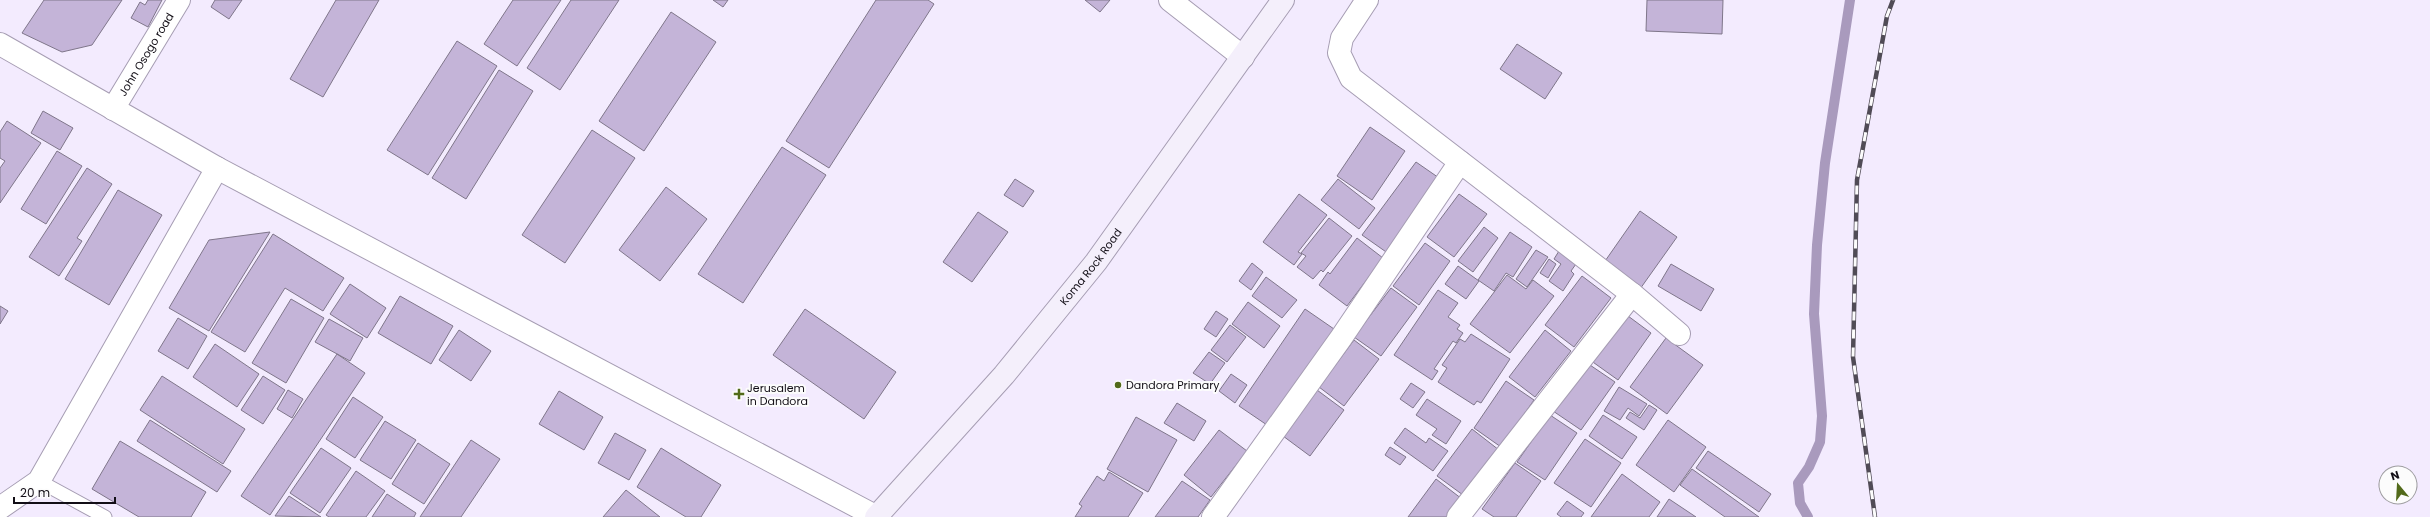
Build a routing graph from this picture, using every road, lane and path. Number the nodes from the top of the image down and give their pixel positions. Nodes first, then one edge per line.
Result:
1 (179, 0) edge
2 (1170, 0) edge
3 (1283, 0) edge
4 (1367, 0) edge
5 (0, 44) edge
6 (1243, 57) junction
7 (113, 109) junction
8 (1460, 162) junction
9 (217, 168) junction
10 (1632, 294) junction
11 (1679, 334) dead end
12 (39, 481) junction
13 (0, 508) edge
14 (105, 517) edge
15 (877, 517) edge
16 (1213, 517) edge
17 (1458, 517) edge

1 - 7 street, John Osogo road
2 - 6 street
3 - 6 main road, Koma Rock Road
4 - 8 street
5 - 7 street
6 - 15 main road, Koma Rock Road
7 - 9 street
8 - 10 street
8 - 16 street
9 - 12 street
9 - 15 street
10 - 11 street
10 - 17 street
12 - 13 street
12 - 14 lane

